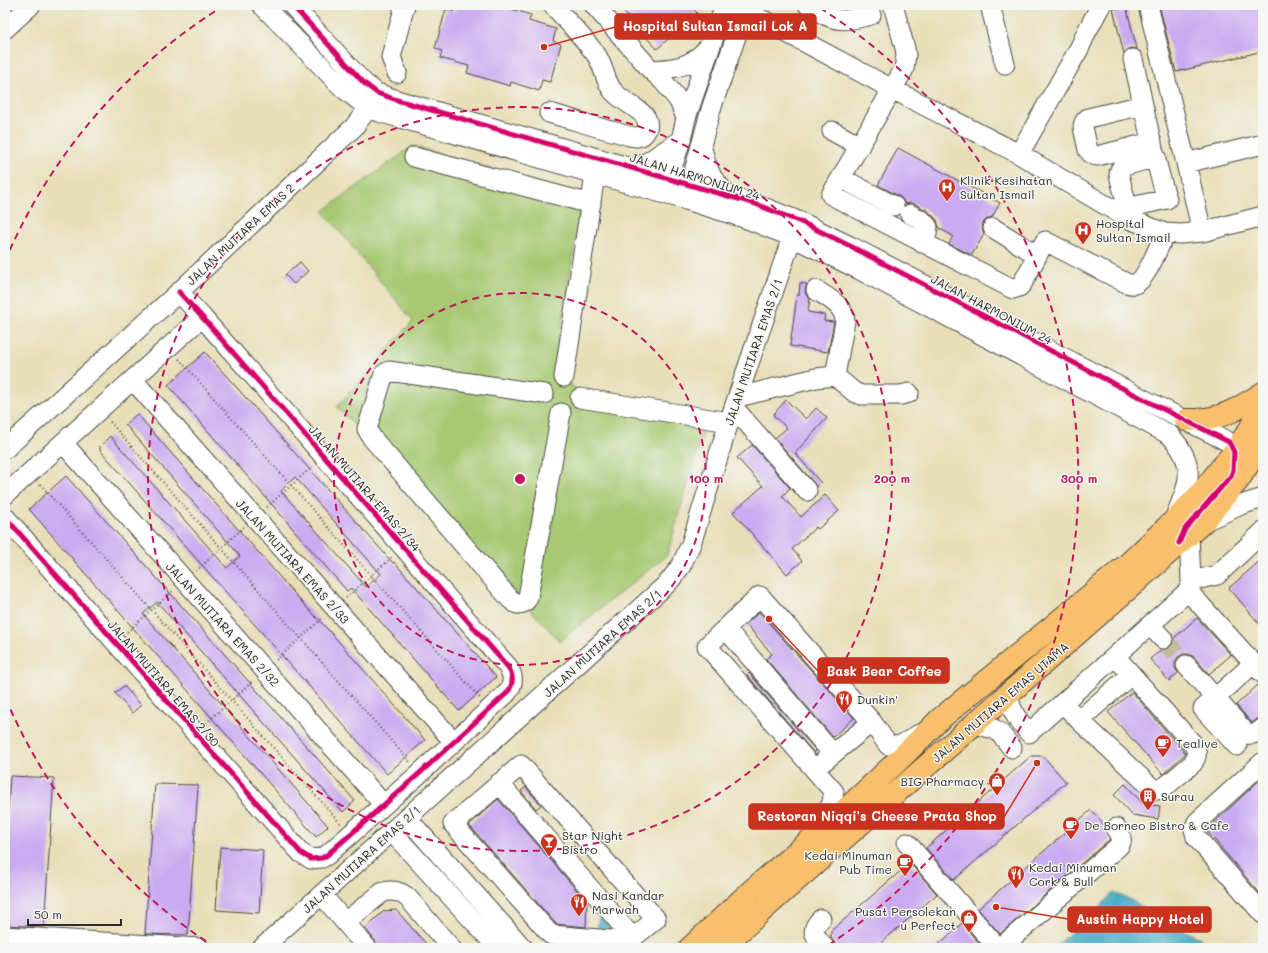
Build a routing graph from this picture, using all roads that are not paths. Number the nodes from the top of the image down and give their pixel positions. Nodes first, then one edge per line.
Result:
1 (31, 5) edge
2 (262, 5) edge
3 (292, 5) edge
4 (405, 5) edge
5 (553, 5) edge
6 (594, 5) edge
7 (725, 5) edge
8 (893, 5) edge
9 (990, 5) edge
10 (1101, 5) edge
11 (1148, 5) edge
12 (811, 6) edge
13 (743, 7) edge
14 (839, 13) edge
15 (871, 15) dead end
16 (6, 27) edge
17 (712, 44) junction
18 (1133, 59) dead end
19 (1005, 64) dead end
20 (651, 70) junction
21 (397, 72) dead end
22 (892, 89) junction
23 (373, 100) junction
24 (1143, 105) junction
25 (712, 109) junction
26 (689, 110) junction
27 (549, 114) dead end
28 (832, 131) dead end
29 (681, 140) junction
30 (701, 144) junction
31 (1263, 144) edge
32 (860, 146) junction
33 (1154, 150) junction
34 (1019, 154) junction
35 (414, 156) dead end
36 (1186, 163) junction
37 (637, 169) junction
38 (595, 175) junction
39 (841, 178) junction
40 (666, 186) junction
41 (688, 192) junction
42 (868, 192) junction
43 (728, 196) junction
44 (590, 204) junction
45 (858, 210) junction
46 (1132, 213) junction
47 (1263, 216) edge
48 (993, 228) dead end
49 (1202, 232) junction
50 (1165, 233) junction
51 (792, 237) junction
52 (922, 243) junction
53 (1038, 255) junction
54 (816, 290) dead end
55 (179, 292) junction
56 (202, 317) junction
57 (835, 376) junction
58 (564, 377) junction
59 (133, 380) junction
60 (909, 393) dead end
61 (1263, 393) edge
62 (544, 394) junction
63 (580, 398) junction
64 (734, 409) junction
65 (1263, 410) edge
66 (561, 413) junction
67 (1186, 420) junction
68 (1263, 441) edge
69 (63, 443) junction
70 (5, 449) edge
71 (1234, 452) junction
72 (807, 491) dead end
73 (5, 495) edge
74 (1263, 498) edge
75 (5, 517) edge
76 (1186, 530) junction
77 (1263, 532) edge
78 (1189, 586) junction
79 (1150, 625) junction
80 (726, 629) junction
81 (1163, 639) tunnel mouth
82 (1115, 656) junction
83 (1186, 665) tunnel mouth
84 (1258, 669) edge
85 (1131, 675) junction
86 (1008, 695) junction
87 (1215, 698) junction
88 (1063, 703) junction
89 (940, 719) junction
90 (1079, 720) junction
91 (872, 722) junction
92 (975, 724) junction
93 (1263, 728) edge
94 (454, 742) junction
95 (1237, 746) dead end
96 (1012, 748) dead end
97 (833, 754) junction
98 (1263, 762) edge
99 (815, 770) junction
100 (500, 783) junction
101 (384, 805) junction
102 (407, 818) junction
103 (1116, 828) dead end
104 (392, 832) junction
105 (907, 843) dead end
106 (795, 854) junction
107 (503, 881) junction
108 (322, 895) junction
109 (481, 901) junction
110 (1263, 914) edge
111 (821, 919) dead end
112 (345, 922) junction
113 (5, 936) edge
114 (633, 938) junction
115 (199, 948) edge
116 (262, 948) edge
117 (367, 948) edge
118 (451, 948) edge
119 (498, 948) edge
120 (523, 948) edge
121 (690, 948) edge
122 (721, 948) edge
123 (825, 948) edge
124 (999, 948) edge

1 - 16 street
2 - 23 street, JALAN HARMONIUM 24
3 - 23 street, JALAN HARMONIUM 24
4 - 21 street
5 - 27 street
6 - 20 street
7 - 17 street
8 - 22 street
9 - 19 street
10 - 34 street
11 - 36 street
12 - 14 street
13 - 22 street
13 - 25 street
14 - 15 street
17 - 20 street
17 - 26 street
18 - 24 street
20 - 26 street
22 - 32 street
22 - 34 street
23 - 37 street, JALAN HARMONIUM 24
23 - 38 street, JALAN HARMONIUM 24
23 - 55 street, JALAN MUTIARA EMAS 2
24 - 33 street
24 - 33 street
25 - 26 street
25 - 30 street
26 - 29 street
28 - 32 street
29 - 37 street
29 - 40 street
30 - 41 street
30 - 43 street
31 - 36 street
32 - 39 street
33 - 46 street
33 - 46 street
34 - 46 street
35 - 44 street
36 - 49 street
37 - 40 street, JALAN HARMONIUM 24
38 - 40 street, JALAN HARMONIUM 24
38 - 44 street
39 - 42 street
39 - 45 street
40 - 41 street, JALAN HARMONIUM 24
41 - 43 street, JALAN HARMONIUM 24
41 - 51 street, JALAN HARMONIUM 24
42 - 45 street
42 - 52 street
43 - 67 street, JALAN HARMONIUM 24
44 - 58 street
45 - 52 street
46 - 50 street
47 - 49 street
48 - 53 street
49 - 50 street
50 - 53 street
51 - 64 street, JALAN MUTIARA EMAS 2/1
51 - 76 street, JALAN HARMONIUM 24
52 - 53 street
54 - 57 street
55 - 56 street, JALAN MUTIARA EMAS 2/34
55 - 70 street, JALAN MUTIARA EMAS 2
56 - 59 street
56 - 94 street, JALAN MUTIARA EMAS 2/34
57 - 60 street
57 - 64 street
58 - 62 street
58 - 63 street
59 - 69 street
59 - 94 street, JALAN MUTIARA EMAS 2/33
61 - 67 main road
62 - 66 street
62 - 66 street
63 - 64 street
63 - 66 street
64 - 72 street
64 - 102 street, JALAN MUTIARA EMAS 2/1
65 - 71 main road
67 - 71 street, JALAN HARMONIUM 24
68 - 76 main road, JALAN MUTIARA EMAS UTAMA
69 - 73 street
69 - 101 street, JALAN MUTIARA EMAS 2/32
71 - 76 main road
74 - 76 street
75 - 101 street, JALAN MUTIARA EMAS 2/30
76 - 78 street
76 - 86 main road, JALAN MUTIARA EMAS UTAMA
76 - 89 main road, JALAN MUTIARA EMAS UTAMA
77 - 78 street
78 - 79 street
78 - 84 street
79 - 81 street
79 - 82 street
80 - 91 street
80 - 97 street
80 - 99 street
82 - 85 street
82 - 88 street
83 - 87 street
84 - 87 street
85 - 90 street
85 - 90 street
86 - 88 street
86 - 92 main road, JALAN MUTIARA EMAS UTAMA
87 - 93 street
87 - 95 street
88 - 90 street
89 - 91 street
89 - 106 main road, JALAN MUTIARA EMAS UTAMA
91 - 97 street
92 - 96 street
92 - 122 main road, JALAN MUTIARA EMAS UTAMA
94 - 101 street
97 - 99 street
98 - 110 street
99 - 106 street
100 - 107 street
100 - 114 street
100 - 114 street
102 - 104 street, JALAN MUTIARA EMAS 2/1
102 - 109 street
103 - 124 street
104 - 108 street, JALAN MUTIARA EMAS 2/1
104 - 119 street
105 - 124 street
106 - 121 main road, JALAN MUTIARA EMAS UTAMA
107 - 109 street
107 - 114 street
108 - 112 street
108 - 116 street, JALAN MUTIARA EMAS 2/1
109 - 120 street
111 - 123 street
112 - 117 street
112 - 118 street
113 - 115 street

